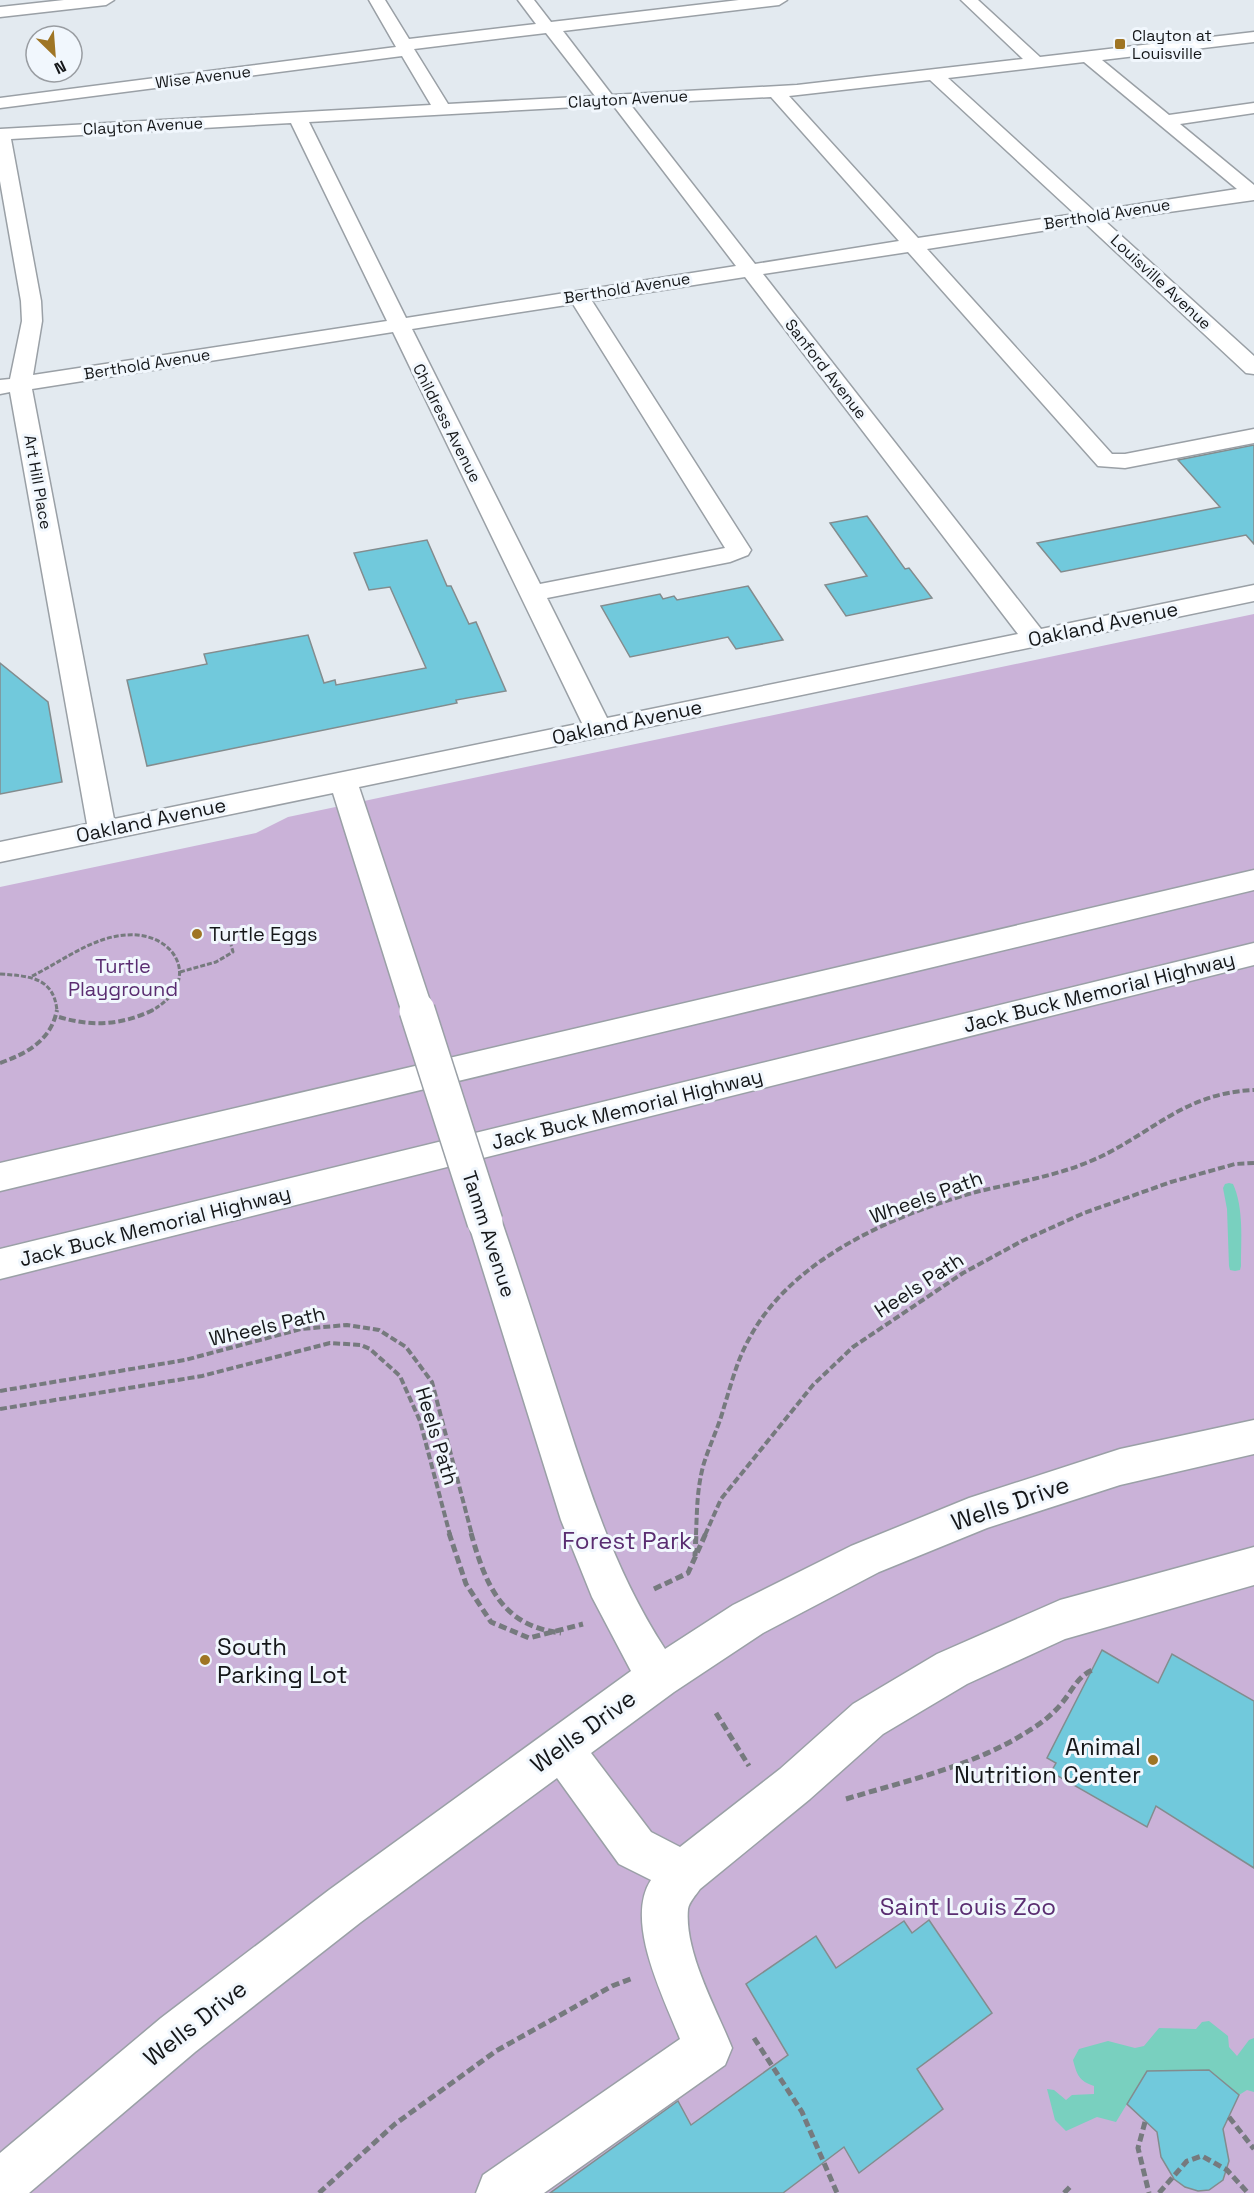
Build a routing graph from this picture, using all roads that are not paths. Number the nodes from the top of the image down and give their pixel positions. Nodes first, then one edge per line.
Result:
1 (106, 0) edge
2 (377, 0) edge
3 (526, 0) edge
4 (779, 0) edge
5 (969, 0) edge
6 (0, 12) edge
7 (549, 28) junction
8 (1254, 37) edge
9 (405, 48) junction
10 (1088, 57) junction
11 (1037, 63) junction
12 (935, 75) junction
13 (775, 91) junction
14 (612, 99) junction
15 (0, 103) edge
16 (1254, 108) edge
17 (442, 109) junction
18 (297, 117) junction
19 (1163, 121) junction
20 (1, 134) edge
21 (1254, 193) edge
22 (1090, 217) junction
23 (911, 244) junction
24 (748, 269) junction
25 (578, 295) junction
26 (398, 325) junction
27 (1254, 368) edge
28 (10, 386) edge
29 (1254, 436) edge
30 (534, 593) junction
31 (1254, 593) edge
32 (1035, 638) junction
33 (598, 728) junction
34 (343, 781) junction
35 (102, 830) junction
36 (0, 852) edge
37 (1254, 880) edge
38 (1254, 954) edge
39 (0, 1177) edge
40 (0, 1264) edge
41 (1254, 1437) edge
42 (1254, 1566) edge
43 (659, 1677) junction
44 (561, 1748) junction
45 (684, 1873) junction
46 (0, 2185) edge
47 (501, 2193) edge

1 - 6 main road
2 - 9 main road
3 - 7 main road, Sanford Avenue
4 - 7 main road, Wise Avenue
5 - 11 main road
7 - 9 main road, Wise Avenue
7 - 14 main road, Sanford Avenue
8 - 10 main road, Clayton Avenue
9 - 15 main road, Wise Avenue
9 - 17 main road
10 - 11 main road, Clayton Avenue
10 - 19 main road
11 - 12 main road, Clayton Avenue
12 - 13 main road, Clayton Avenue
12 - 22 main road, Louisville Avenue
13 - 14 main road, Clayton Avenue
13 - 23 main road
14 - 17 main road, Clayton Avenue
14 - 24 main road, Sanford Avenue
16 - 19 main road
17 - 18 main road, Clayton Avenue
18 - 20 main road, Clayton Avenue
18 - 26 main road, Childress Avenue
19 - 21 main road
20 - 28 main road, Art Hill Place
21 - 22 main road, Berthold Avenue
22 - 23 main road, Berthold Avenue
22 - 27 main road, Louisville Avenue
23 - 24 main road, Berthold Avenue
23 - 29 main road
24 - 25 main road, Berthold Avenue
24 - 32 main road, Sanford Avenue
25 - 26 main road, Berthold Avenue
25 - 30 main road
26 - 28 main road, Berthold Avenue
26 - 30 main road, Childress Avenue
28 - 35 main road, Art Hill Place
30 - 33 main road, Childress Avenue
31 - 32 main road, Oakland Avenue
32 - 33 main road, Oakland Avenue
33 - 34 main road, Oakland Avenue
34 - 35 main road, Oakland Avenue
34 - 43 main road, Tamm Avenue, bridge
35 - 36 main road, Oakland Avenue
37 - 39 main road
38 - 40 main road, Jack Buck Memorial Highway
41 - 43 main road, Wells Drive
42 - 45 main road
43 - 44 main road, Wells Drive
44 - 45 main road
44 - 46 main road, Wells Drive
45 - 47 main road

